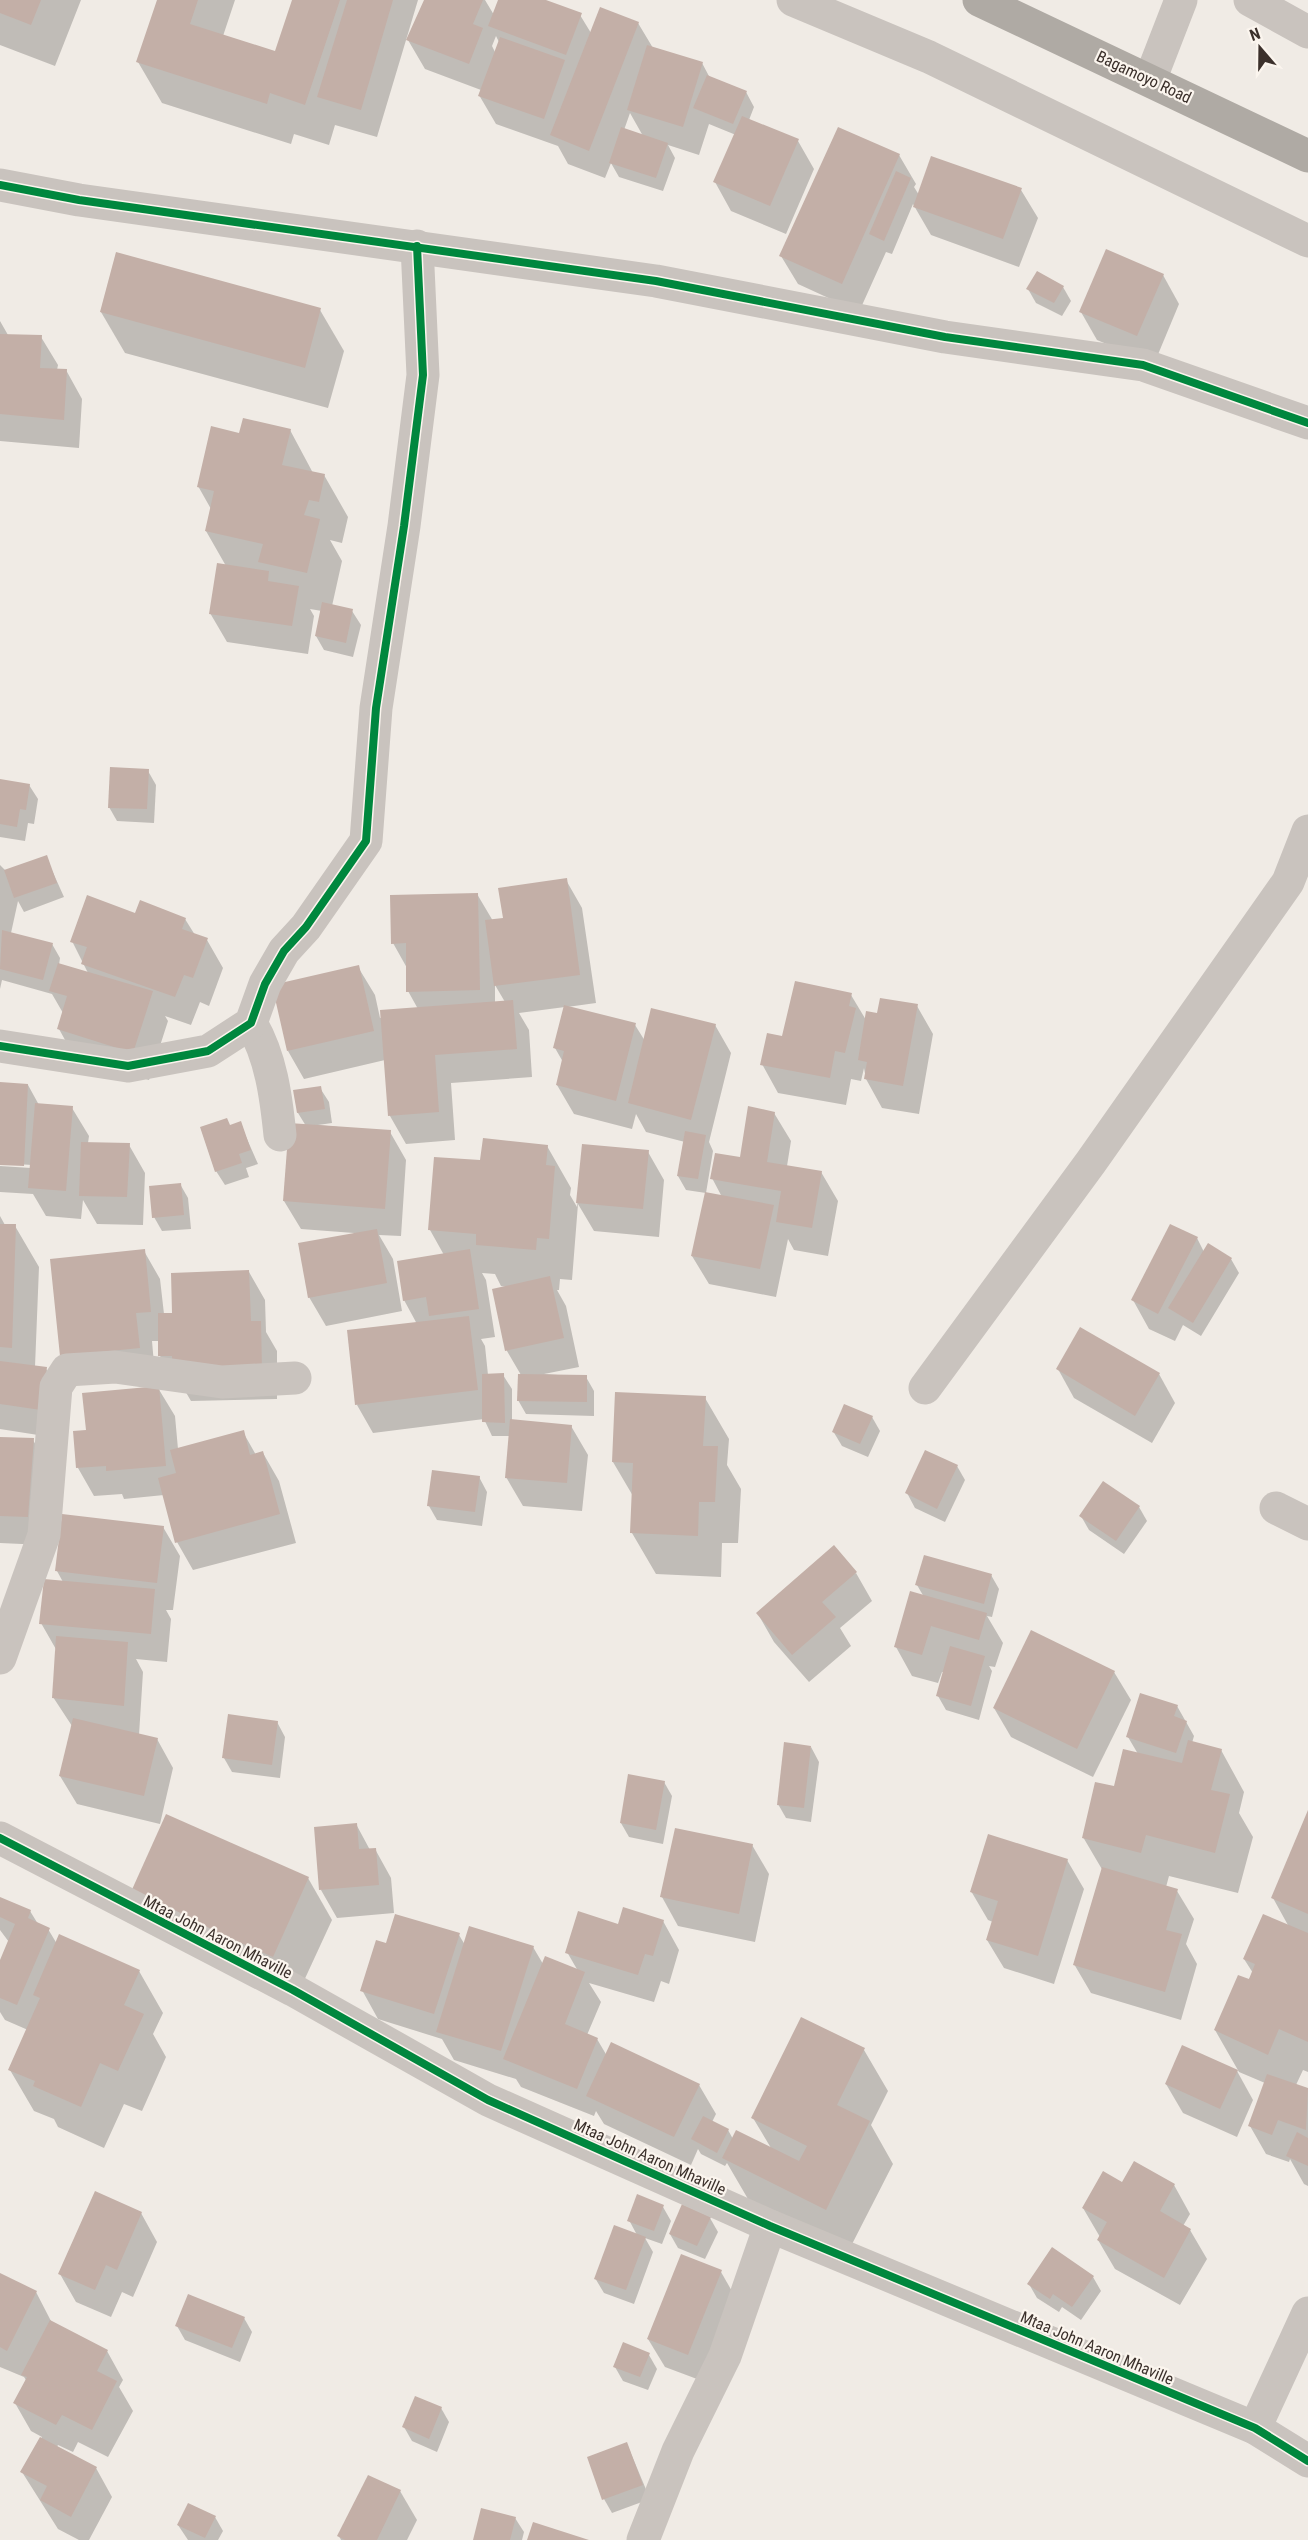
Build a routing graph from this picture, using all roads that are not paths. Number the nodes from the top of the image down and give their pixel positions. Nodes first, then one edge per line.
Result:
1 (793, 0) edge
2 (979, 0) edge
3 (1180, 0) edge
4 (1250, 0) edge
5 (1308, 32) edge
6 (1150, 80) junction
7 (1308, 156) edge
8 (0, 185) edge
9 (1308, 241) edge
10 (417, 246) junction
11 (1308, 423) edge
12 (1308, 831) edge
13 (251, 1023) junction
14 (0, 1046) edge
15 (280, 1135) dead end
16 (295, 1378) dead end
17 (925, 1388) dead end
18 (1276, 1508) dead end
19 (1308, 1524) edge
20 (0, 1658) edge
21 (0, 1838) edge
22 (770, 2226) junction
23 (1308, 2313) edge
24 (1255, 2428) junction
25 (1308, 2460) edge
26 (643, 2540) edge

1 - 9 street
2 - 6 highway, Bagamoyo Road
3 - 6 street
4 - 5 street
6 - 7 highway, Bagamoyo Road
8 - 10 street
10 - 11 street
10 - 13 street
12 - 17 street
13 - 14 street
13 - 15 street
16 - 20 street
18 - 19 street
21 - 22 street, Mtaa John Aaron Mhaville
22 - 24 street, Mtaa John Aaron Mhaville
22 - 26 street
23 - 24 street
24 - 25 street, Mtaa John Aaron Mhaville

